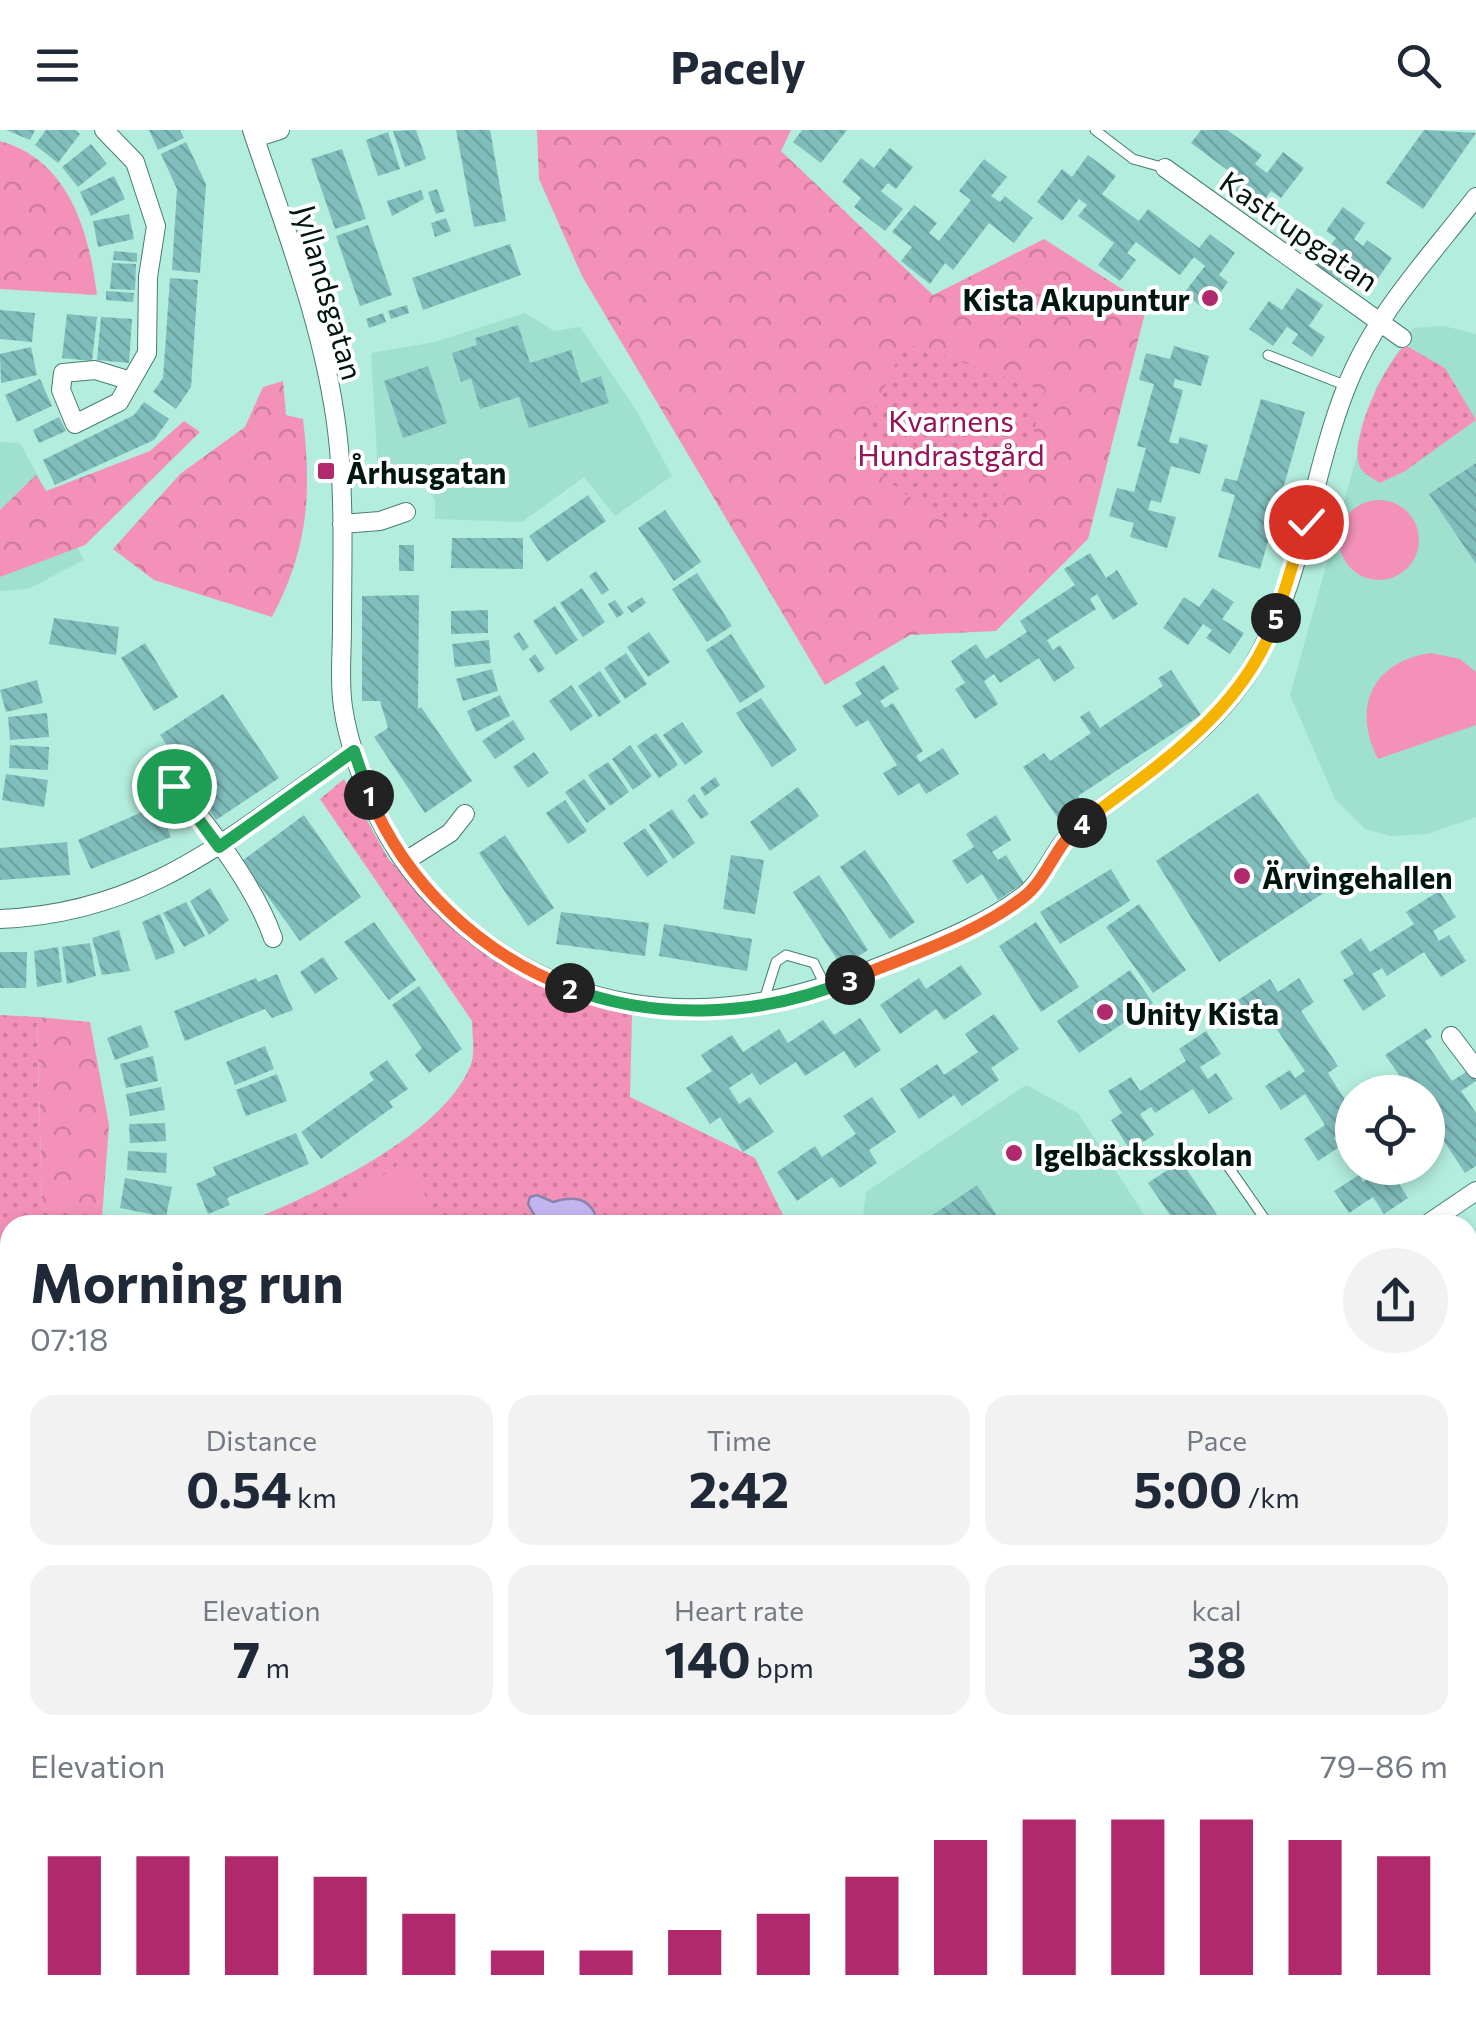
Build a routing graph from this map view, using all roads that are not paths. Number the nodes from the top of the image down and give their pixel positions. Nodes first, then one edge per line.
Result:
1 (104, 130) edge
2 (120, 130) edge
3 (280, 130) edge
4 (1096, 130) edge
5 (253, 134) edge
6 (136, 162) junction
7 (1166, 168) joint
8 (1476, 197) edge
9 (1380, 320) junction
10 (1402, 338) dead end
11 (1268, 355) dead end
12 (131, 381) dead end
13 (1346, 386) junction
14 (406, 512) dead end
15 (342, 524) junction
16 (354, 751) junction
17 (156, 768) dead end
18 (465, 814) dead end
19 (219, 847) junction
20 (407, 860) junction
21 (0, 919) edge
22 (273, 938) dead end
23 (827, 990) junction
24 (764, 1004) junction
25 (1451, 1036) dead end
26 (1476, 1068) edge
27 (1223, 1159) dead end
28 (1476, 1191) edge
29 (1262, 1215) edge
30 (1441, 1215) edge

1 - 6 street
2 - 6 street
3 - 5 street, Jyllandsgatan
4 - 7 lane
5 - 15 street, Jyllandsgatan
6 - 12 street
7 - 9 street, Kastrupgatan
8 - 9 street, Jyllandsgatan
9 - 10 street, Kastrupgatan
9 - 13 street, Jyllandsgatan
11 - 13 lane
13 - 23 street, Jyllandsgatan
14 - 15 street
15 - 16 street, Jyllandsgatan
16 - 19 street
16 - 20 street, Jyllandsgatan
17 - 19 street
18 - 20 street
19 - 21 street
19 - 22 street
20 - 24 street, Jyllandsgatan
23 - 24 street, Jyllandsgatan
23 - 24 lane
25 - 26 street
27 - 29 lane
28 - 30 street

